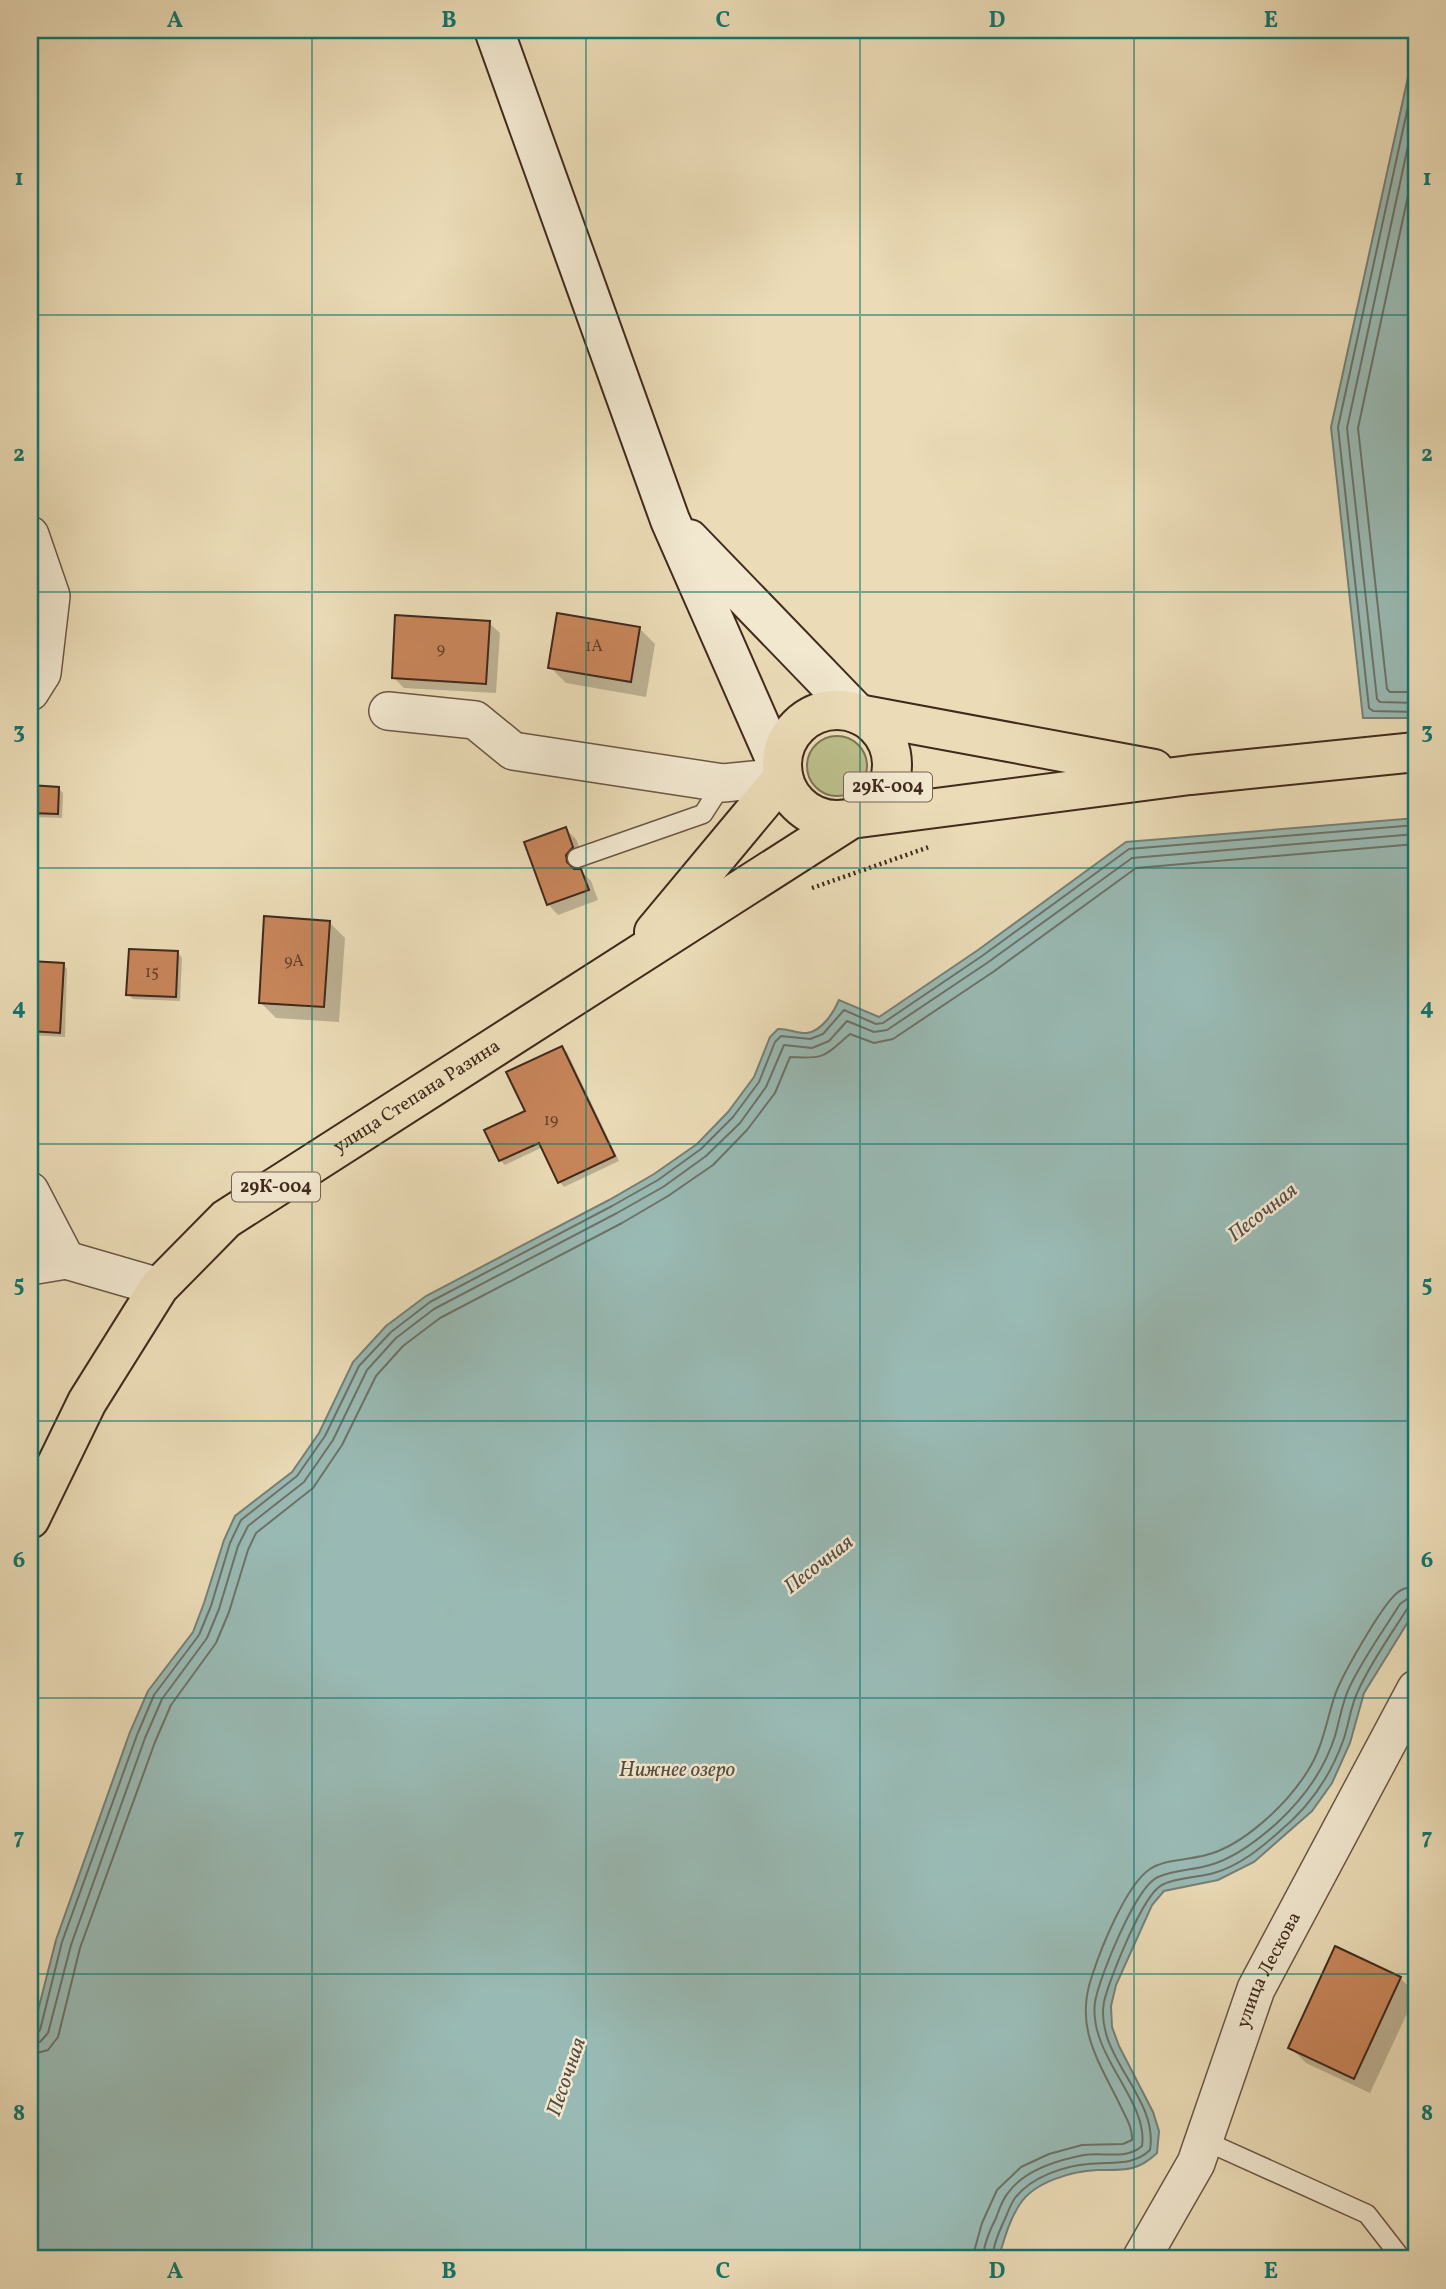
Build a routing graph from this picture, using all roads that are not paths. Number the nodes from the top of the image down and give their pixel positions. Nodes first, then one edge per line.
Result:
1 (498, 43) edge
2 (670, 520) junction
3 (30, 535) edge
4 (30, 692) edge
5 (388, 711) dead end
6 (858, 714) junction
7 (1416, 752) edge
8 (1190, 775) junction
9 (783, 777) junction
10 (723, 783) junction
11 (851, 819) junction
12 (577, 859) dead end
13 (631, 960) junction
14 (30, 1191) edge
15 (66, 1260) junction
16 (30, 1266) edge
17 (159, 1287) junction
18 (30, 1519) edge
19 (1416, 1689) edge
20 (1203, 2140) junction
21 (1141, 2259) edge
22 (1402, 2259) edge

1 - 2 main road
2 - 6 main road
2 - 9 main road
3 - 4 street
5 - 10 street
6 - 8 main road
6 - 9 main road
6 - 11 main road, 29К-004
7 - 8 main road
8 - 11 main road
9 - 10 street
9 - 11 main road, 29К-004
9 - 13 main road, 29К-004
10 - 12 lane
11 - 13 main road, улица Степана Разина
13 - 17 main road, улица Степана Разина / 29К-004
14 - 15 street
15 - 16 street
15 - 17 street
17 - 18 main road, улица Степана Разина / 29К-004
19 - 20 street, улица Лескова
20 - 21 street, улица Лескова
20 - 22 lane

